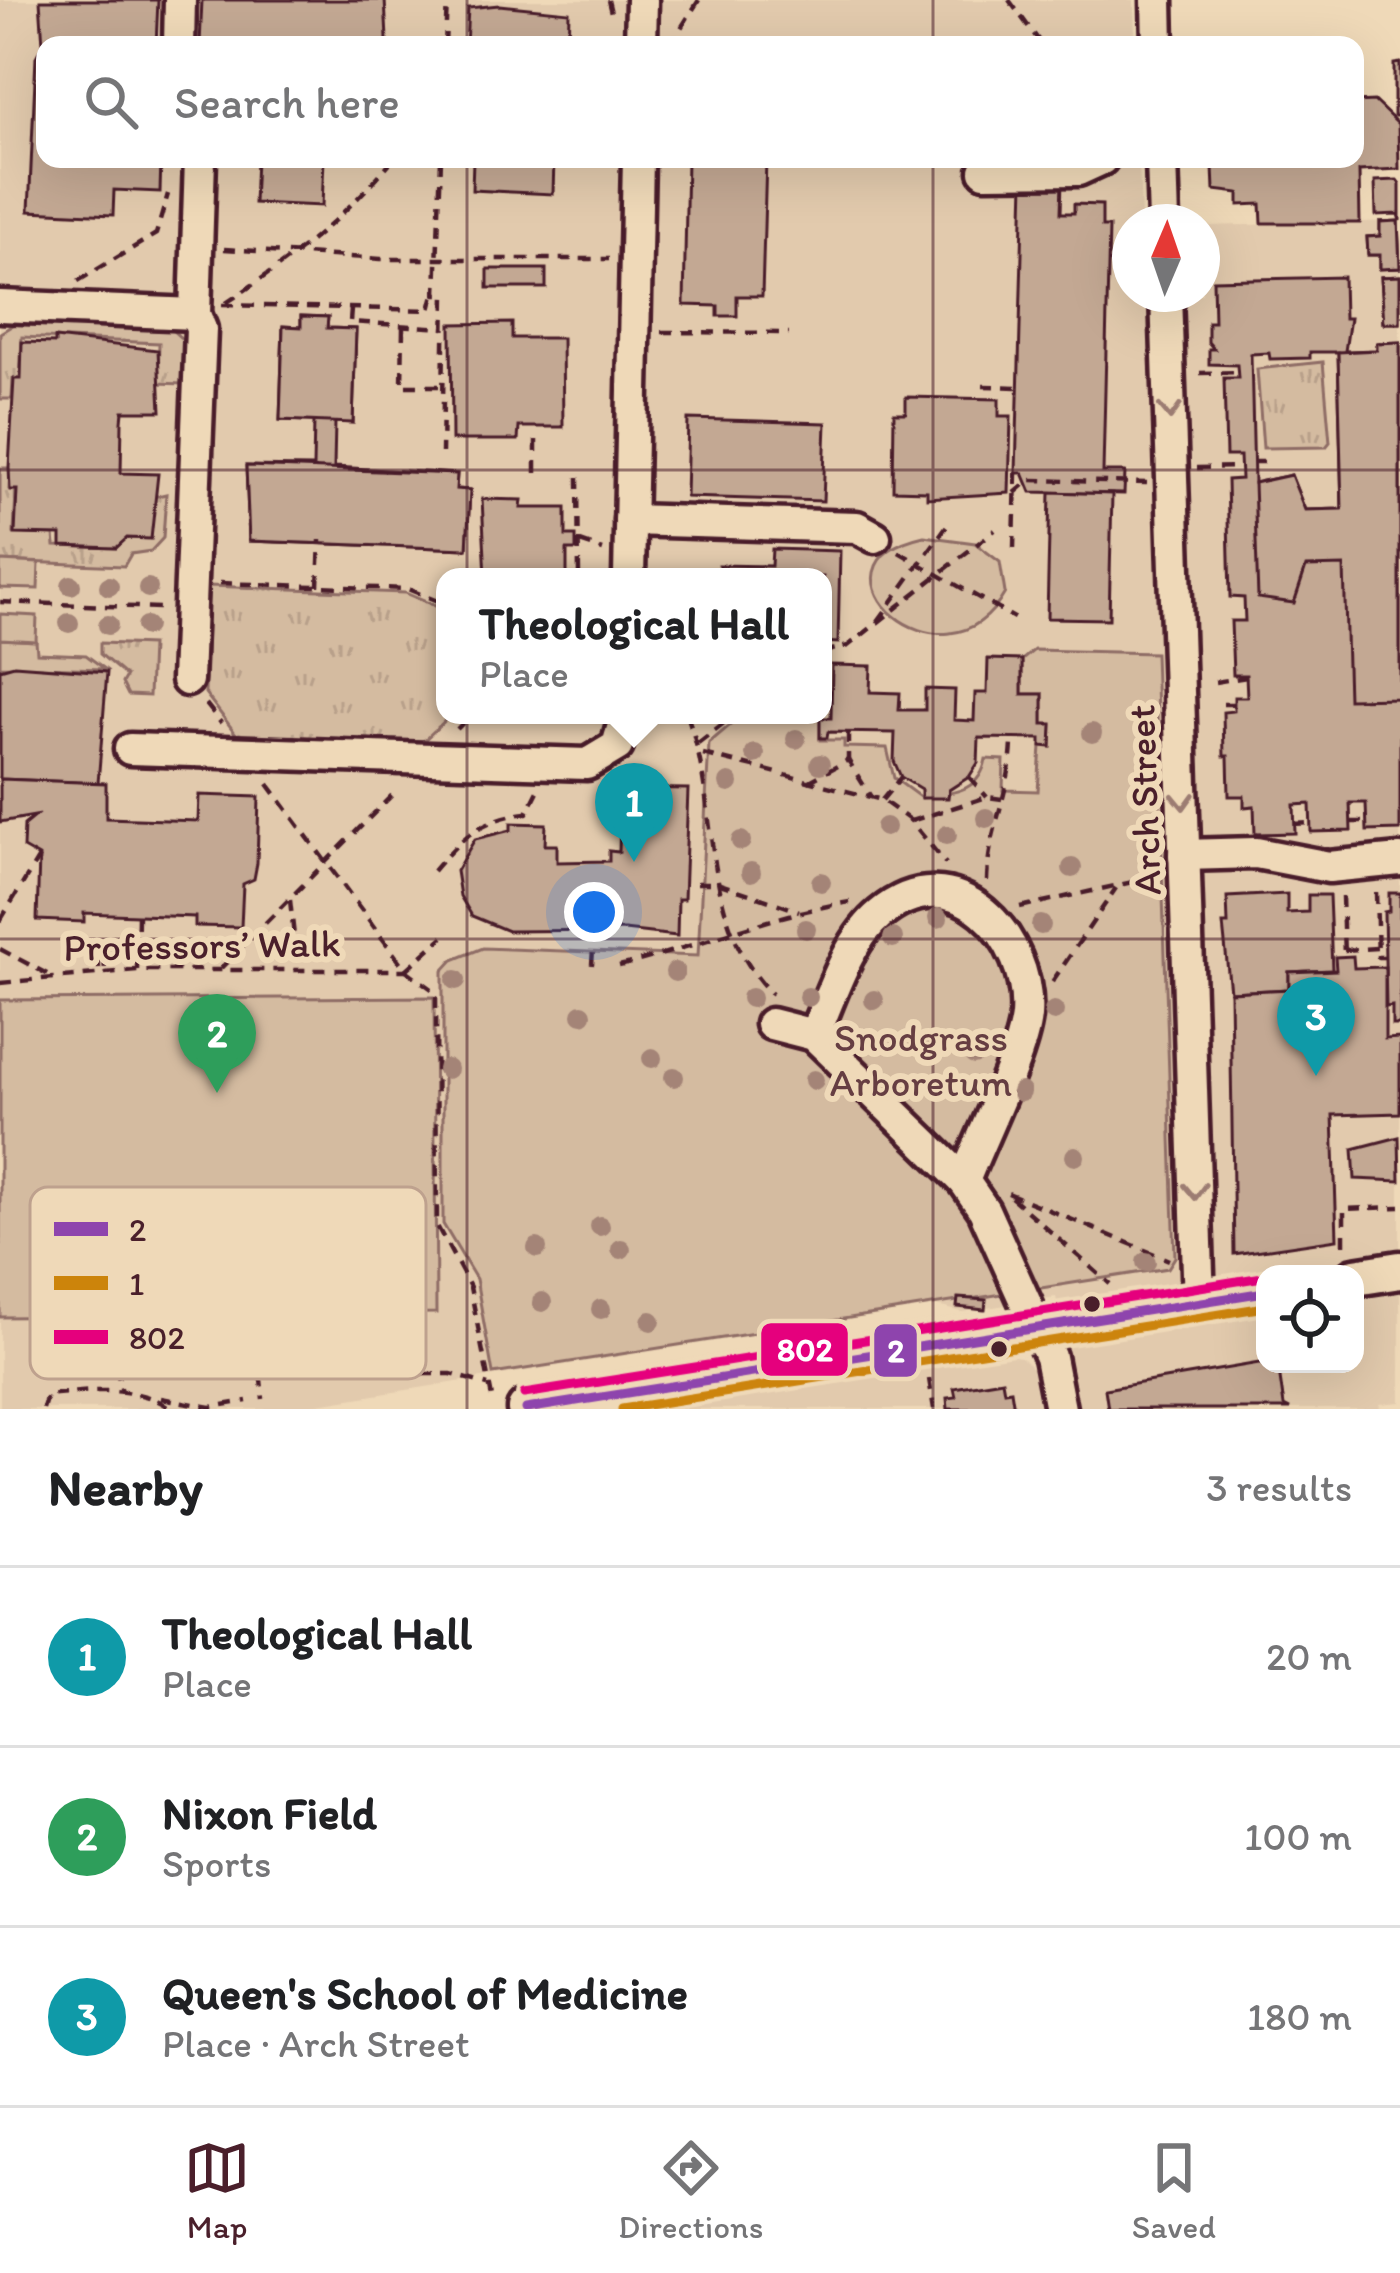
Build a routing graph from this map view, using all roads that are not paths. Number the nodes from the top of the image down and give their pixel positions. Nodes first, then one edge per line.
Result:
1 (180, 0) edge
2 (642, 0) edge
3 (1156, 0) edge
4 (178, 36) edge
5 (641, 36) edge
6 (1158, 36) edge
7 (200, 168) edge
8 (638, 168) edge
9 (1082, 168) edge
10 (1162, 168) edge
11 (985, 171) dead end
12 (1163, 204) edge
13 (0, 306) edge
14 (209, 309) junction
15 (1167, 312) edge
16 (630, 520) junction
17 (875, 537) road end
18 (629, 568) edge
19 (188, 680) road end
20 (623, 724) edge
21 (130, 749) dead end
22 (1185, 862) junction
23 (1388, 863) edge
24 (771, 1024) dead end
25 (814, 1035) junction
26 (969, 1187) junction
27 (1364, 1268) edge
28 (1400, 1270) edge
29 (1256, 1294) edge
30 (1199, 1304) junction
31 (1036, 1329) junction
32 (526, 1409) edge
33 (1060, 1409) edge

1 - 4 street
2 - 5 street
3 - 6 street
7 - 14 street
8 - 16 street
9 - 11 street
10 - 12 street
13 - 14 street
14 - 19 street
15 -> 22 street, Arch Street
16 - 17 street
16 - 18 street
20 - 21 street
22 - 23 street
22 -> 30 street, Arch Street
24 - 25 street
25 - 26 street
25 - 26 street
26 - 31 street
27 - 28 main road
29 - 30 main road
30 - 31 main road
31 - 32 main road
31 - 33 street

